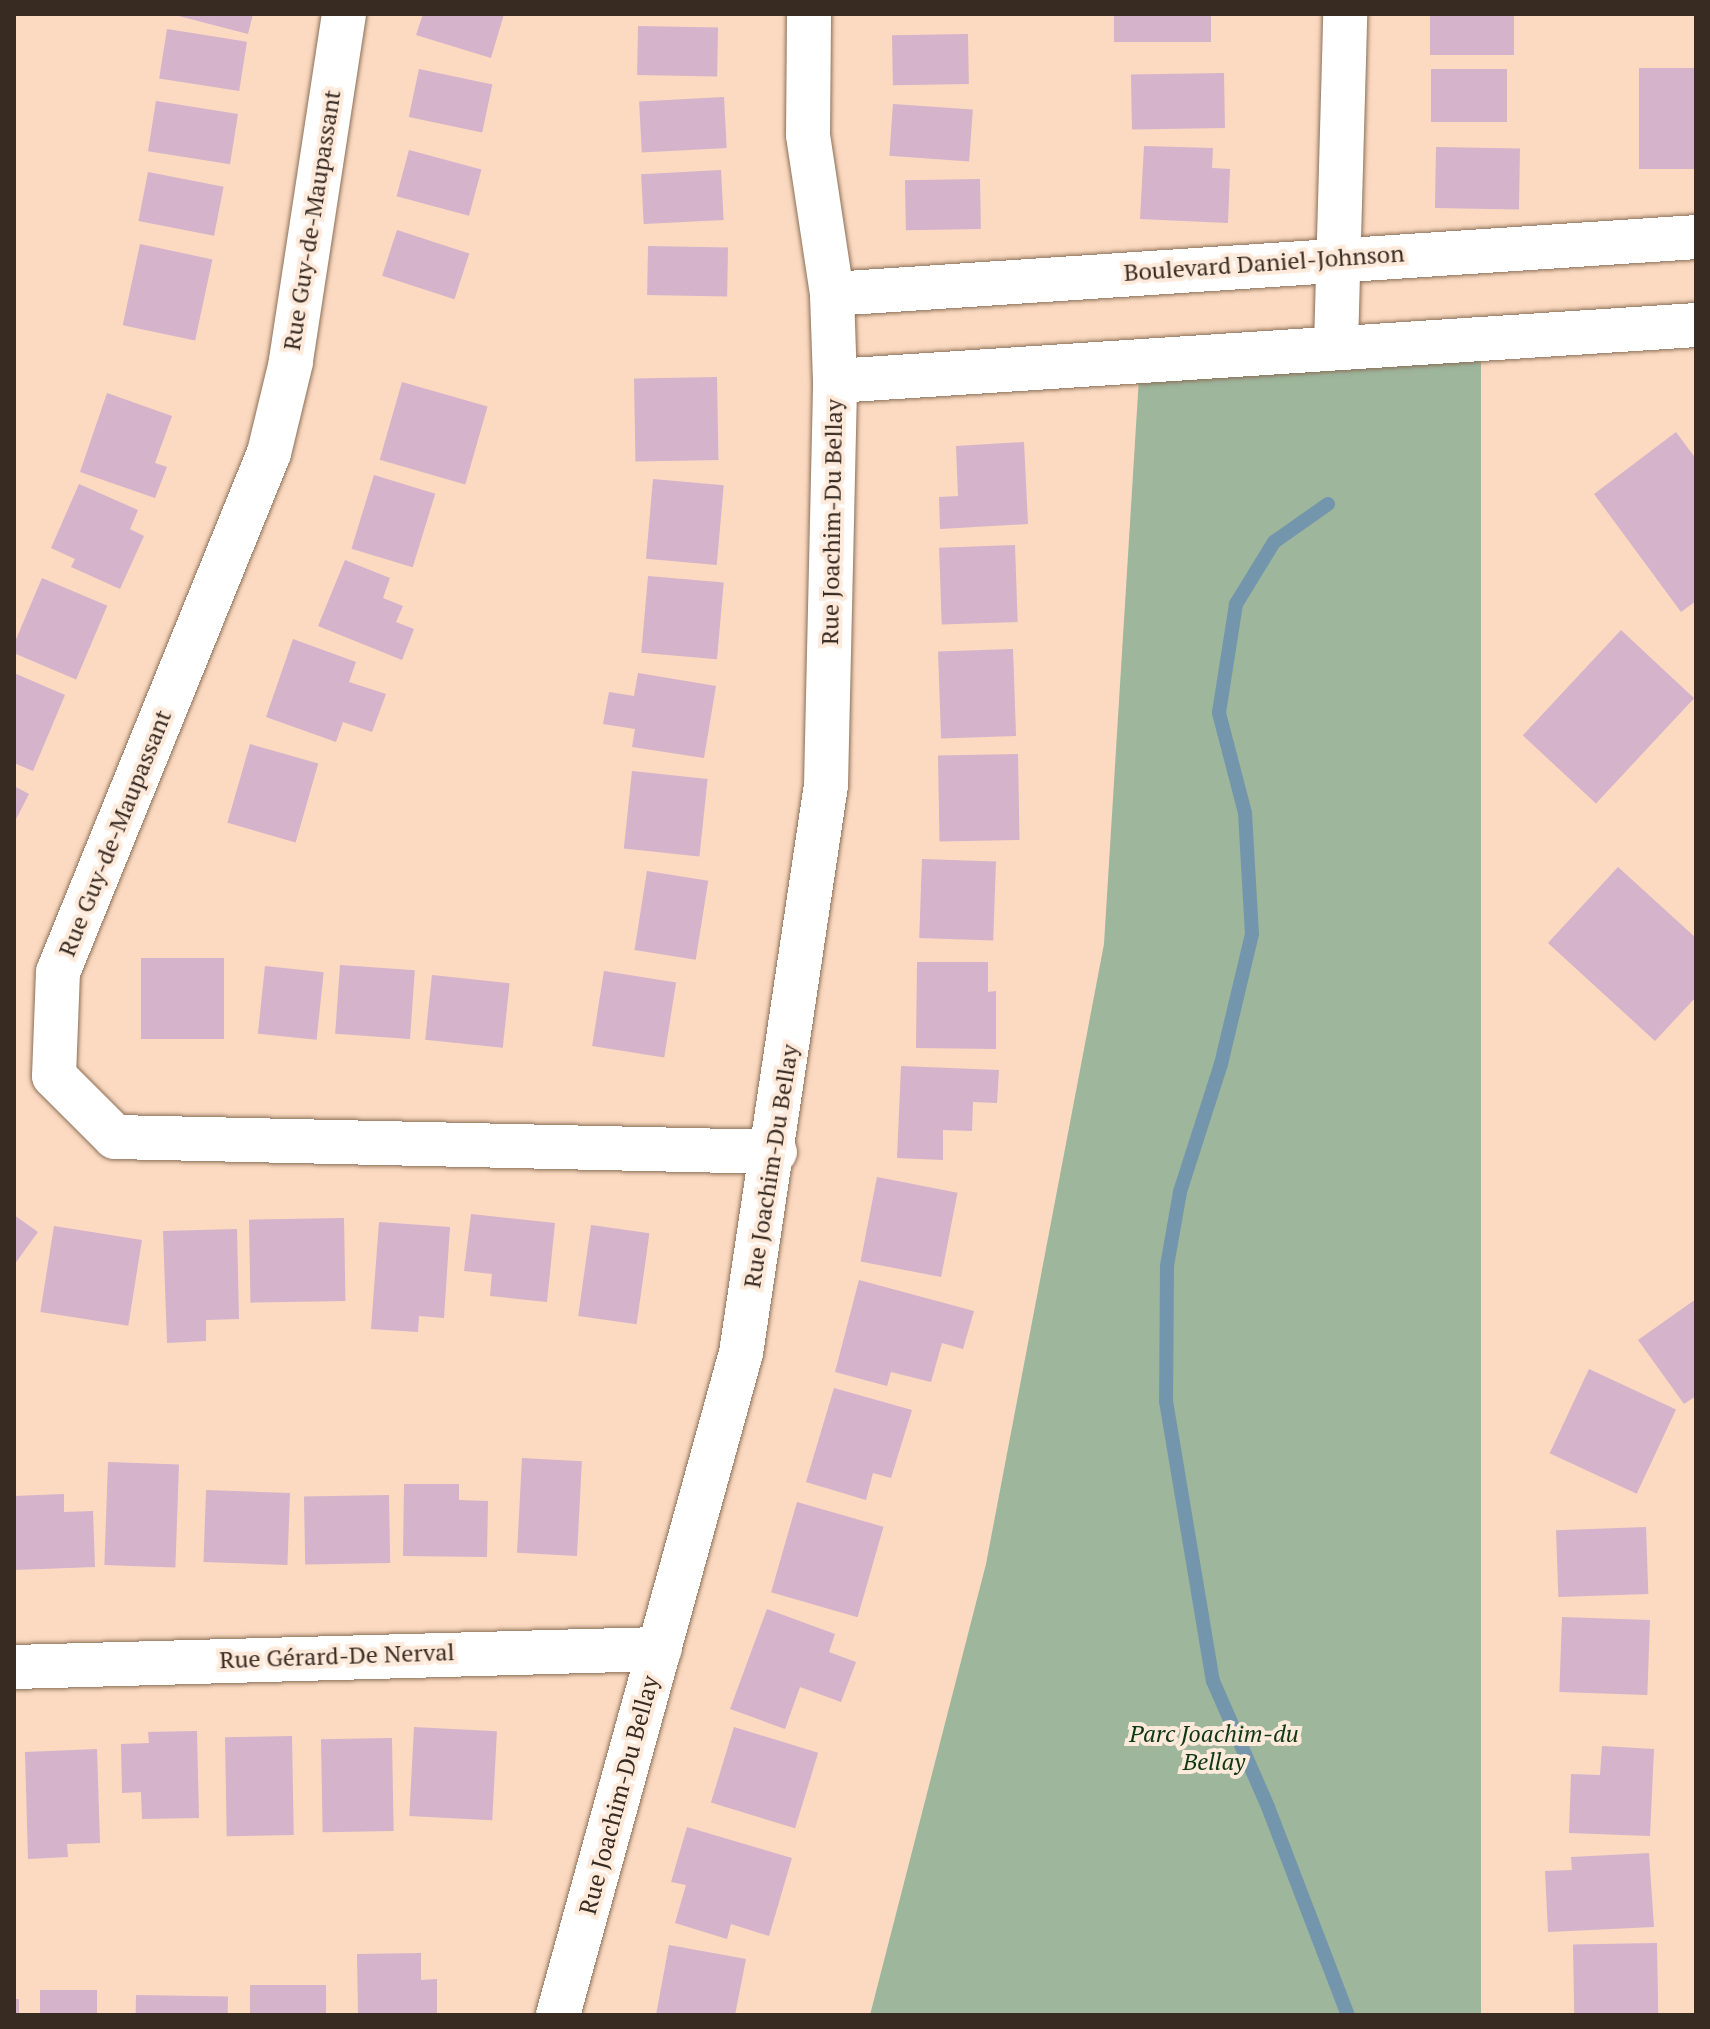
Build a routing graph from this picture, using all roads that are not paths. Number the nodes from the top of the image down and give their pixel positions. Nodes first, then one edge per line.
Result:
1 (344, 14) edge
2 (809, 14) edge
3 (1345, 14) edge
4 (1696, 237) edge
5 (1336, 258) junction
6 (832, 294) junction
7 (1696, 325) edge
8 (1336, 346) junction
9 (835, 381) junction
10 (775, 1152) junction
11 (660, 1649) junction
12 (14, 1667) edge
13 (558, 2015) edge

1 - 10 street, Rue Guy-de-Maupassant
2 - 6 street
3 - 5 street
4 - 5 street, Boulevard Daniel-Johnson
5 - 6 street, Boulevard Daniel-Johnson
5 - 8 street
6 - 9 street, Rue Joachim-Du Bellay
7 - 8 street
8 - 9 street
9 - 10 street, Rue Joachim-Du Bellay
10 - 11 street, Rue Joachim-Du Bellay
11 - 12 street, Rue Gérard-De Nerval
11 - 13 street, Rue Joachim-Du Bellay

